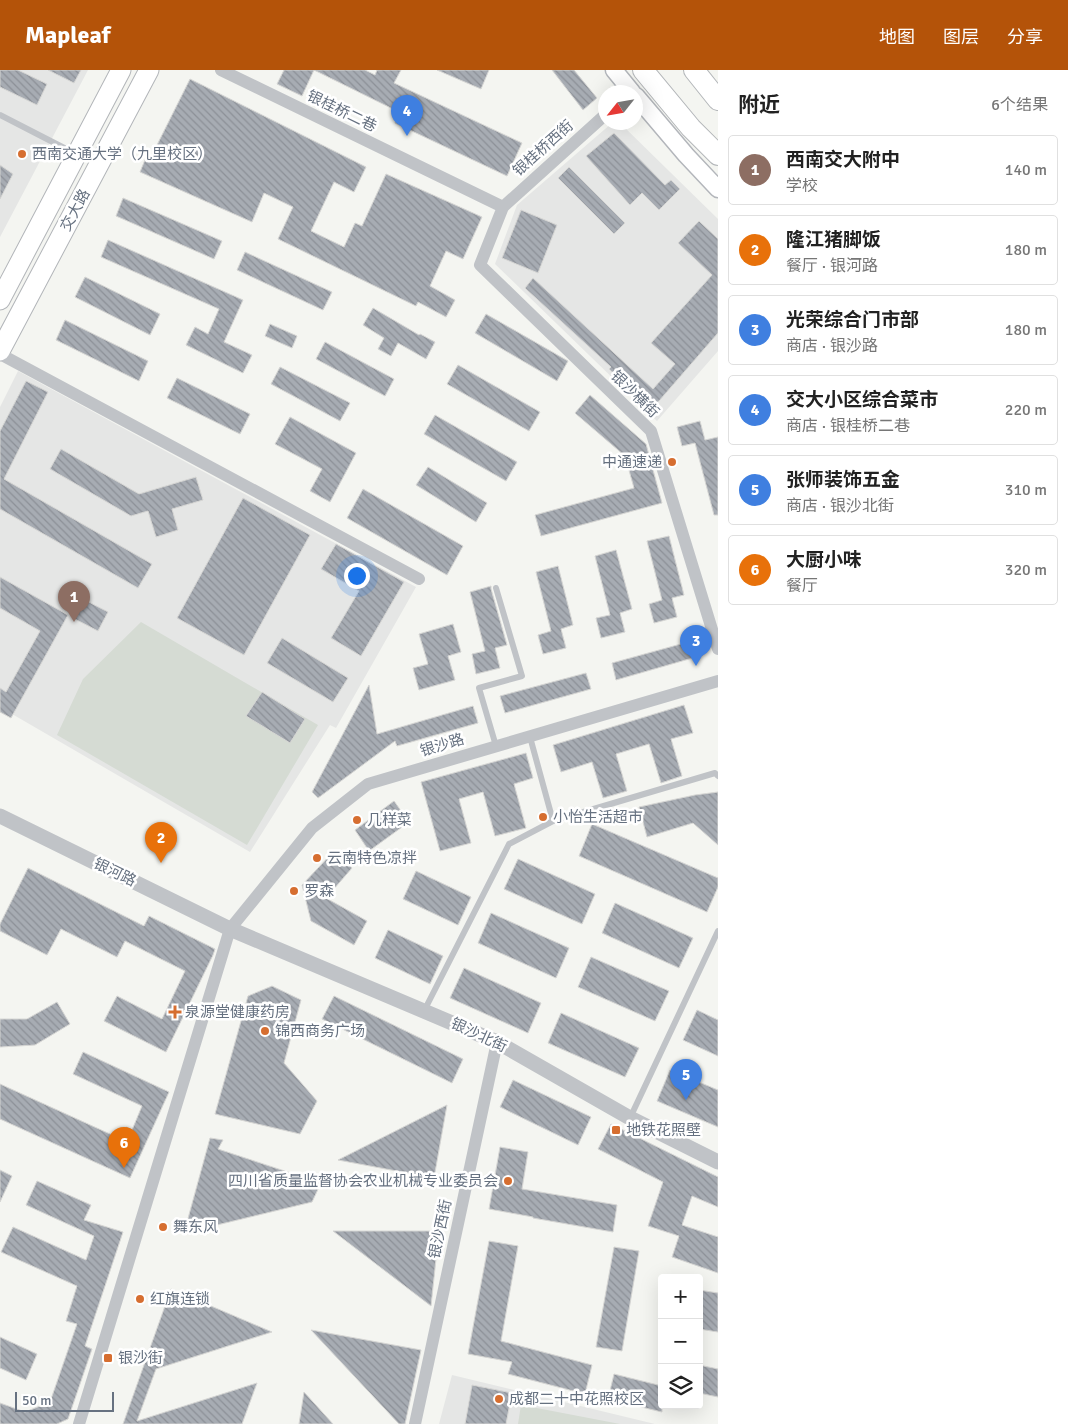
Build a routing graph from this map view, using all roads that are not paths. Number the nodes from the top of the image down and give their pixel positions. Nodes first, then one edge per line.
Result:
1 (121, 70) edge
2 (150, 70) edge
3 (221, 70) edge
4 (614, 70) edge
5 (643, 70) edge
6 (694, 70) edge
7 (626, 85) edge
8 (718, 100) edge
9 (643, 106) edge
10 (0, 115) edge
11 (598, 121) edge
12 (77, 154) junction
13 (718, 155) edge
14 (718, 189) edge
15 (503, 207) junction
16 (0, 300) edge
17 (0, 352) edge
18 (419, 579) dead end
19 (496, 588) dead end
20 (718, 649) edge
21 (718, 681) edge
22 (530, 737) junction
23 (496, 746) junction
24 (718, 776) edge
25 (0, 816) edge
26 (553, 821) junction
27 (230, 929) junction
28 (718, 931) edge
29 (424, 1011) junction
30 (497, 1042) junction
31 (630, 1118) junction
32 (718, 1162) edge
33 (79, 1424) edge
34 (415, 1424) edge

1 - 12 main road, 交大路
2 - 17 main road, 交大路
3 - 15 street, 银桂桥二巷
4 - 7 main road
5 - 13 highway
6 - 8 highway
9 - 14 main road
10 - 12 lane
11 - 15 street, 银桂桥西街
12 - 16 main road, 交大路
15 - 20 street, 银沙横街
17 - 18 street
19 - 23 lane
21 - 22 street, 银沙路
22 - 23 street, 银沙路
22 - 26 lane
23 - 27 street, 银沙路
24 - 26 lane
25 - 27 street, 银河路
26 - 29 lane
27 - 29 street, 银沙北街
27 - 33 street
28 - 31 lane
29 - 30 street, 银沙北街
30 - 31 street, 银沙北街
30 - 34 street, 银沙西街
31 - 32 street, 银沙北街

